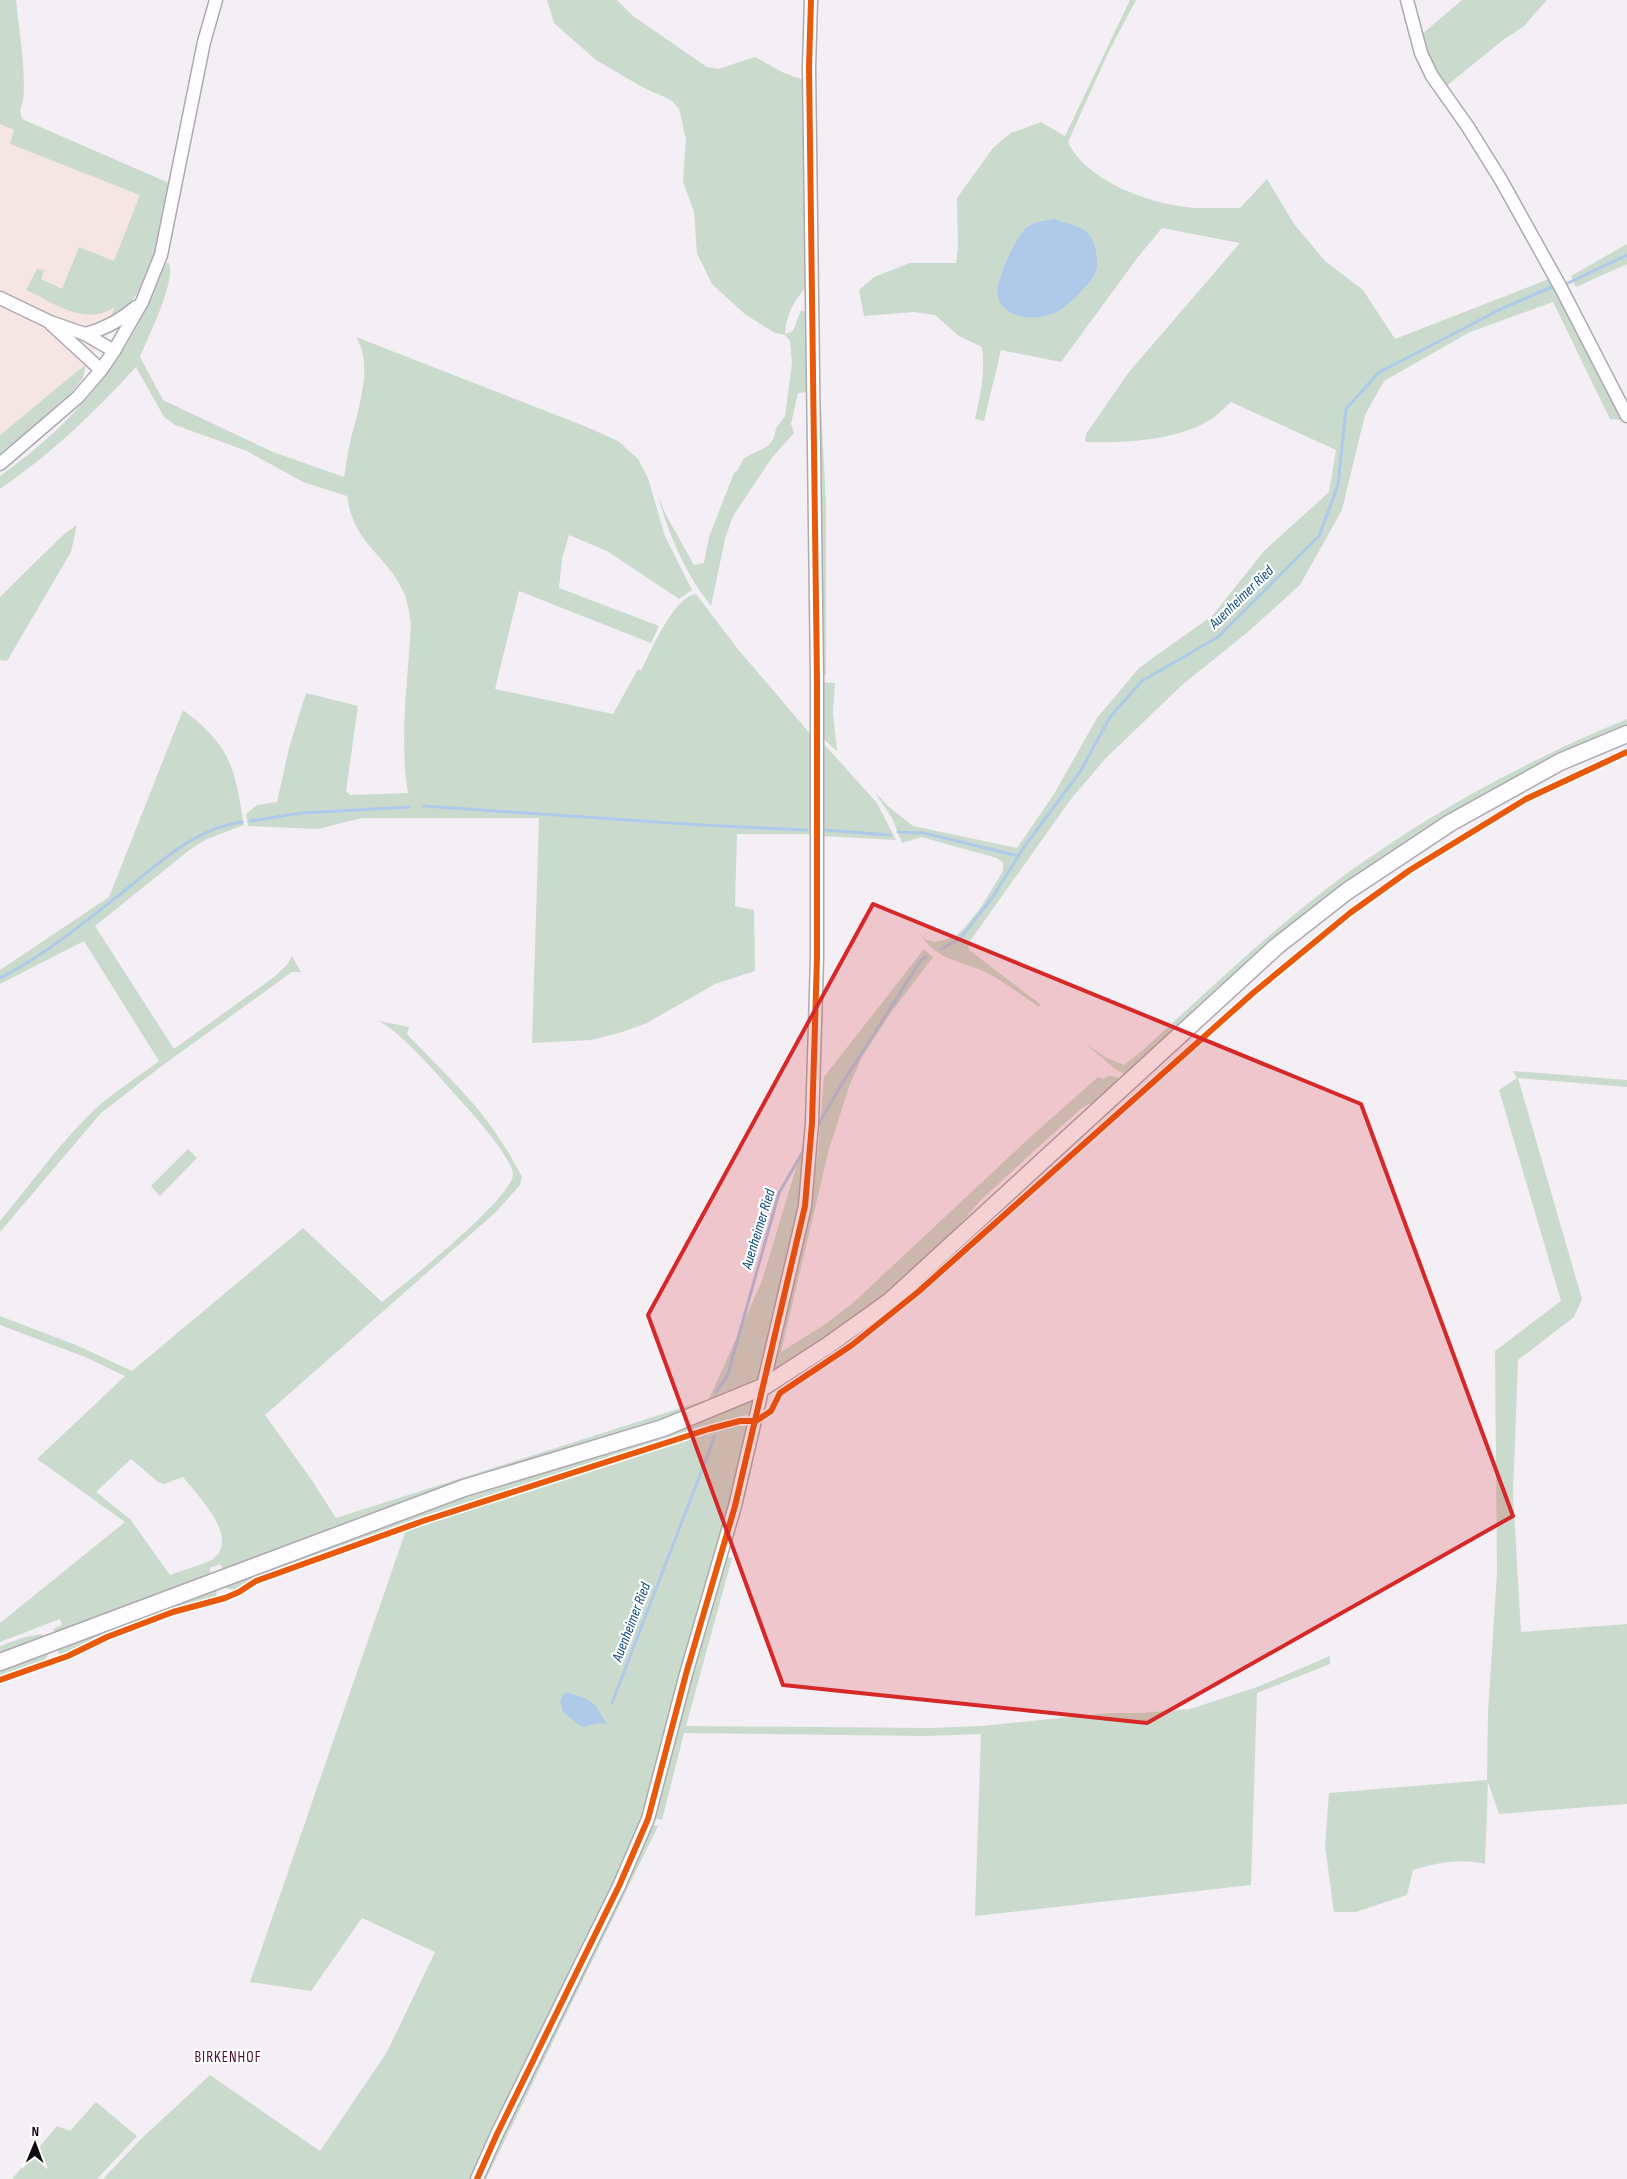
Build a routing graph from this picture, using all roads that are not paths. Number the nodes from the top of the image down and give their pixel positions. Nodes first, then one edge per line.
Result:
1 (216, 0) edge
2 (811, 0) edge
3 (1407, 0) edge
4 (0, 298) edge
5 (142, 302) junction
6 (50, 322) junction
7 (85, 334) junction
8 (114, 352) junction
9 (101, 370) junction
10 (1627, 416) edge
11 (0, 464) edge
12 (1627, 734) edge
13 (765, 1386) junction
14 (0, 1662) edge
15 (477, 2179) edge

1 - 5 street
2 - 13 street
3 - 10 street
4 - 6 street
5 - 7 street
5 - 8 street
6 - 7 street
6 - 9 street
7 - 8 street
8 - 9 street
9 - 11 street
12 - 13 main road
13 - 14 main road
13 - 15 street

